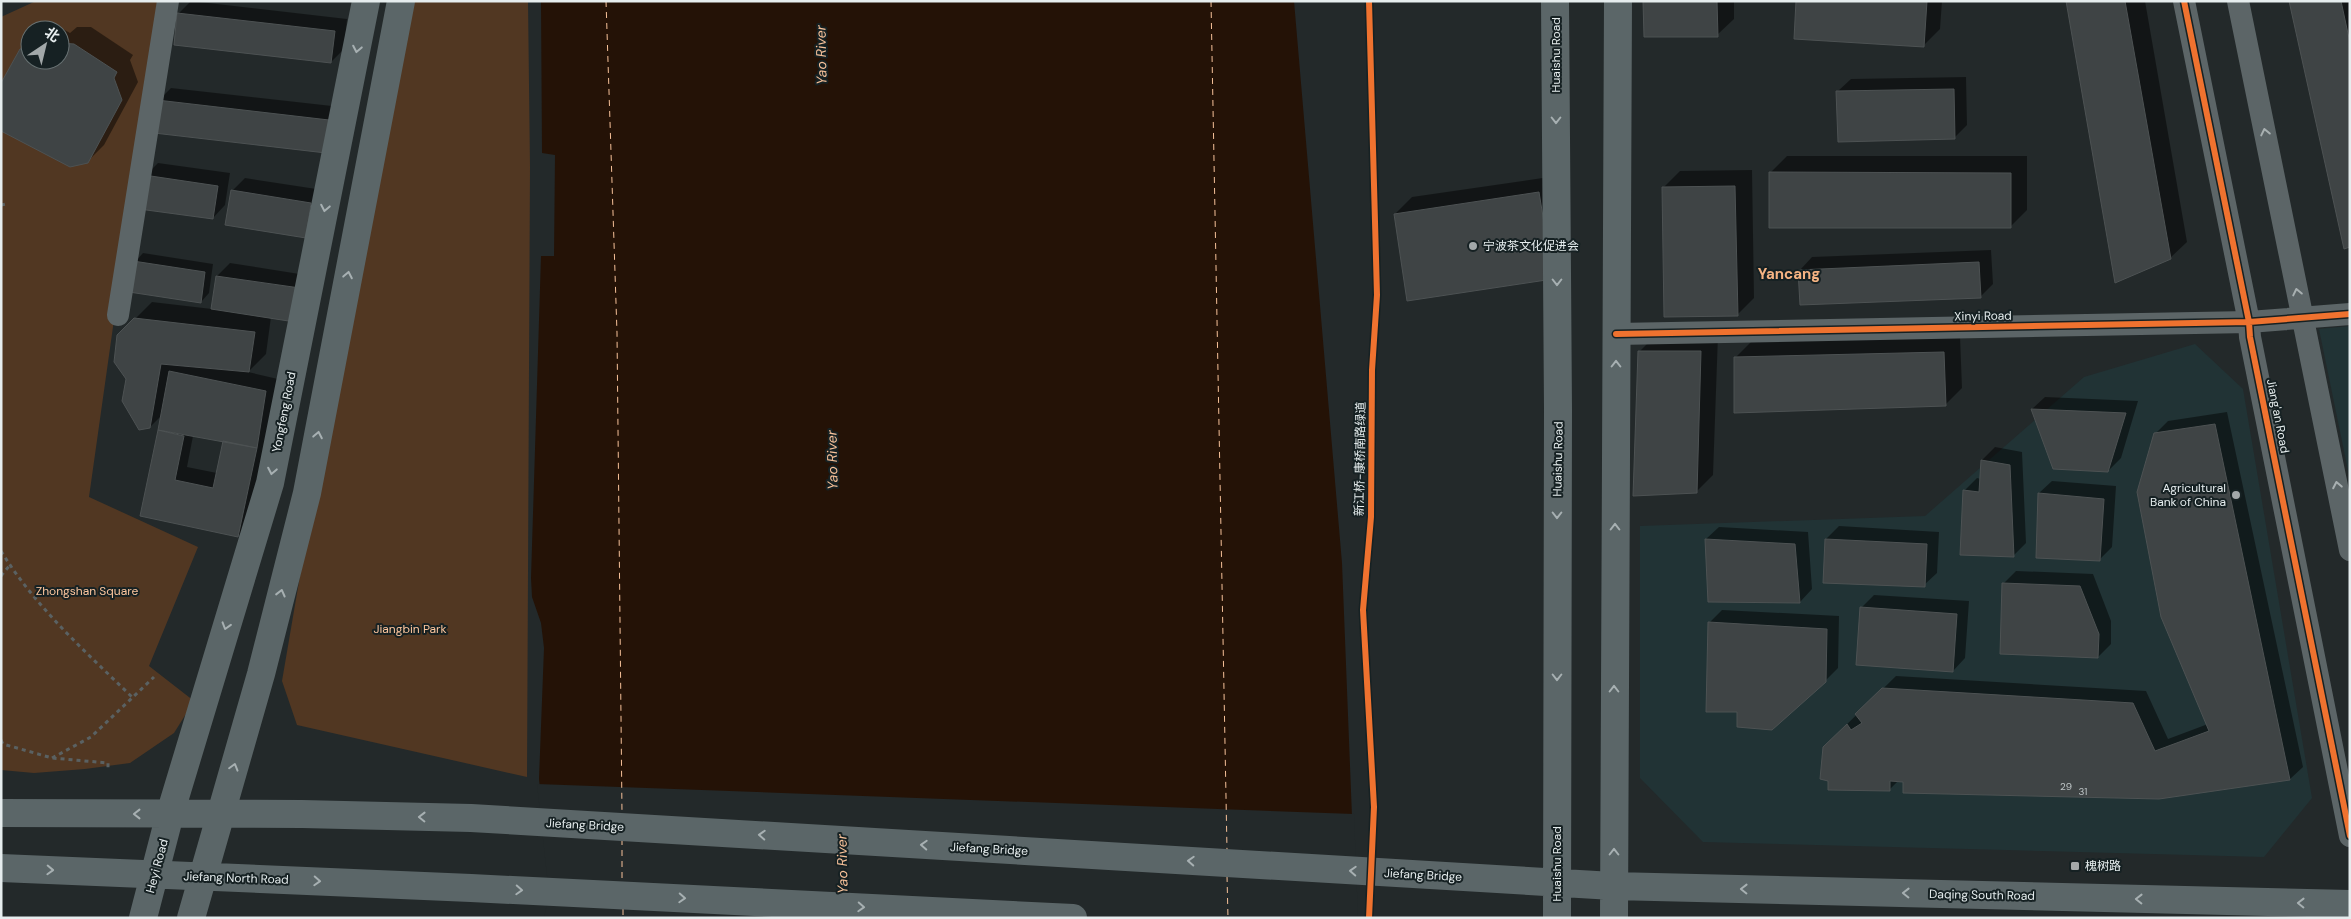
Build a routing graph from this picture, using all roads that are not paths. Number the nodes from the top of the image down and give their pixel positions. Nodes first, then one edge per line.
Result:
1 (168, 1) edge
2 (366, 1) edge
3 (401, 1) edge
4 (1555, 1) edge
5 (1618, 1) edge
6 (2184, 1) edge
7 (2238, 1) edge
8 (2350, 314) edge
9 (118, 315) dead end
10 (2303, 318) junction
11 (2249, 322) junction
12 (1616, 334) junction
13 (2350, 550) edge
14 (1, 813) edge
15 (170, 814) junction
16 (221, 814) junction
17 (2350, 836) edge
18 (1, 868) edge
19 (154, 874) junction
20 (203, 876) junction
21 (1557, 883) junction
22 (1613, 886) junction
23 (2350, 904) edge
24 (143, 918) edge
25 (191, 918) edge
26 (1073, 918) edge
27 (1557, 918) edge
28 (1614, 918) edge

1 - 9 street
2 -> 15 main road, Yongfeng Road
16 -> 3 main road
4 -> 21 main road, Huaishu Road
5 - 12 main road
6 - 11 street, Jiang'an Road
10 -> 7 street
8 - 10 street, Xinyi Road
10 - 11 street, Xinyi Road
13 -> 10 street
11 - 12 street, Xinyi Road
11 - 17 street, Jiang'an Road
22 -> 12 main road
15 -> 14 main road
15 - 16 main road
15 - 19 main road, Heyi Road
16 - 20 main road
21 -> 16 main road, Jiefang Bridge
18 -> 19 main road, Jiefang North Road
19 - 20 main road, Jiefang North Road
19 - 24 main road, Heyi Road
20 - 25 main road
20 -> 26 main road, Jiefang North Road
21 - 22 main road, Daqing South Road
21 - 27 main road, Huaishu Road
23 -> 22 main road, Daqing South Road
22 - 28 main road

